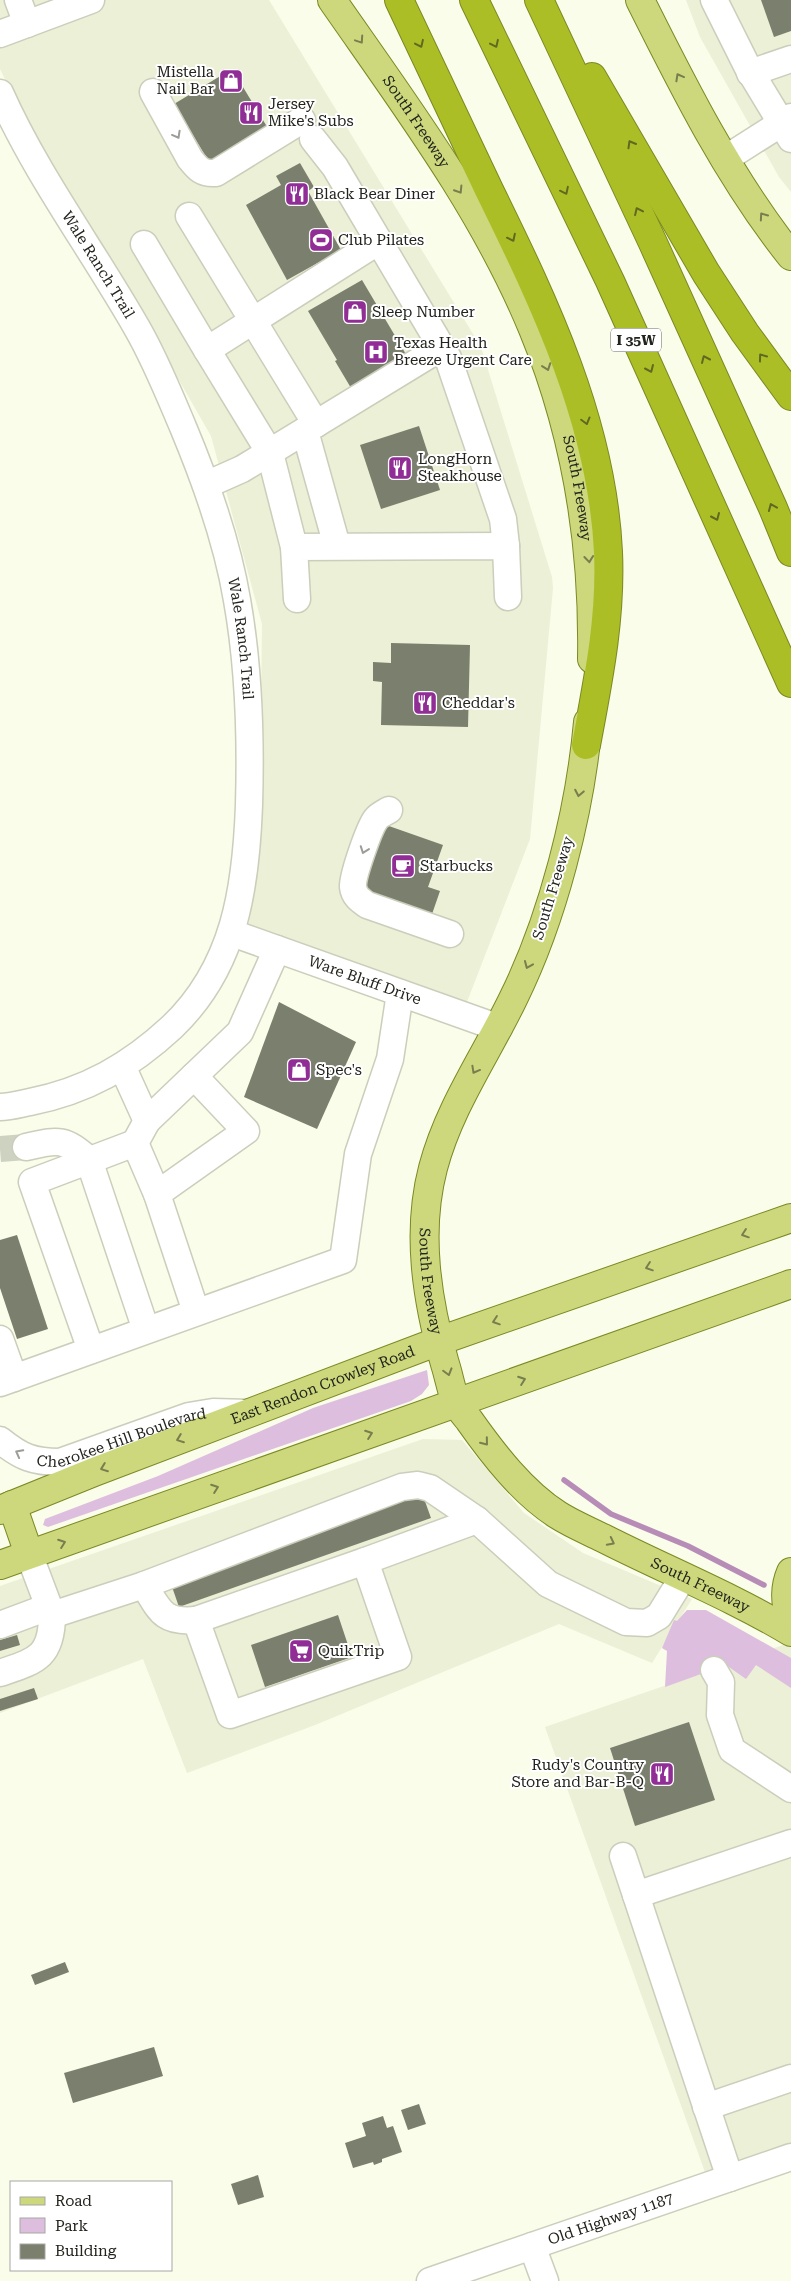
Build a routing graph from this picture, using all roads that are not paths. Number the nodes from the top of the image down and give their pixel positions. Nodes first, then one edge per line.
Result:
1 (90, 0) edge
2 (332, 0) edge
3 (399, 0) edge
4 (474, 0) edge
5 (539, 0) edge
6 (548, 0) edge
7 (640, 0) edge
8 (714, 0) edge
9 (22, 12) edge
10 (0, 34) edge
11 (791, 59) edge
12 (750, 73) junction
13 (153, 92) dead end
14 (0, 93) edge
15 (787, 126) edge
16 (725, 159) junction
17 (189, 216) dead end
18 (379, 241) junction
19 (144, 244) dead end
20 (791, 256) edge
21 (254, 320) junction
22 (442, 347) junction
23 (207, 350) junction
24 (791, 396) edge
25 (311, 428) junction
26 (270, 453) junction
27 (206, 485) junction
28 (294, 546) junction
29 (337, 546) junction
30 (506, 546) junction
31 (791, 552) edge
32 (508, 597) dead end
33 (297, 599) dead end
34 (791, 683) edge
35 (586, 745) junction
36 (388, 810) dead end
37 (232, 933) junction
38 (450, 934) dead end
39 (277, 949) junction
40 (400, 993) junction
41 (498, 1028) junction
42 (122, 1066) junction
43 (194, 1076) junction
44 (0, 1107) edge
45 (141, 1132) junction
46 (26, 1147) tunnel mouth
47 (89, 1160) junction
48 (156, 1194) junction
49 (791, 1218) edge
50 (791, 1284) edge
51 (196, 1312) junction
52 (146, 1330) junction
53 (0, 1339) edge
54 (438, 1341) junction
55 (91, 1350) junction
56 (7, 1380) edge
57 (456, 1403) junction
58 (249, 1413) junction
59 (0, 1440) edge
60 (6, 1507) edge
61 (477, 1520) junction
62 (29, 1554) junction
63 (365, 1561) junction
64 (0, 1565) edge
65 (791, 1572) edge
66 (683, 1577) junction
67 (144, 1585) junction
68 (50, 1611) junction
69 (791, 1617) edge
70 (196, 1620) junction
71 (0, 1625) edge
72 (791, 1632) edge
73 (714, 1670) dead end
74 (0, 1673) edge
75 (791, 1789) edge
76 (791, 1843) edge
77 (623, 1856) dead end
78 (636, 1895) junction
79 (791, 2078) edge
80 (706, 2107) junction
81 (791, 2158) edge
82 (730, 2178) junction
83 (532, 2246) junction
84 (430, 2281) edge
85 (545, 2281) edge

1 - 9 street
2 -> 35 main road, South Freeway
3 -> 35 highway
4 -> 34 highway, I 35W
31 -> 5 highway
24 -> 6 highway
16 -> 7 main road
8 - 12 street
9 - 10 street
11 - 12 street
12 - 15 street
13 -> 18 street
14 - 27 street, Wale Ranch Trail
15 - 16 street
20 -> 16 main road
17 - 21 street
18 - 21 street
18 - 22 street
19 - 23 street
21 - 23 street
21 - 25 street
22 - 25 street
22 - 30 street
23 - 26 street
25 - 26 street
25 - 29 street
26 - 27 street
26 - 28 street
27 - 37 street, Wale Ranch Trail
28 - 29 street
28 - 33 street
29 - 30 street
30 - 32 street
35 -> 41 main road, South Freeway
36 -> 38 street
37 - 39 street, Ware Bluff Drive
37 - 42 street, Wale Ranch Trail
39 - 40 street, Ware Bluff Drive
39 - 43 street
40 - 41 street, Ware Bluff Drive
40 - 51 street
41 -> 54 main road, South Freeway
42 - 44 street, Wale Ranch Trail
42 - 45 street
43 - 45 street
43 - 48 street
45 - 47 street
45 - 48 street
46 - 47 street
47 - 52 street
47 - 55 street
48 - 51 street
49 -> 54 main road, East Rendon Crowley Road
57 -> 50 main road
51 - 52 street
52 - 55 street
53 - 56 street
54 -> 57 main road, South Freeway
54 - 58 main road, East Rendon Crowley Road
55 - 56 street
62 -> 57 main road
57 -> 66 main road, South Freeway
58 -> 59 street, Cherokee Hill Boulevard
58 -> 60 main road, East Rendon Crowley Road
60 - 62 main road
61 - 63 street
61 - 66 street
61 - 67 street
62 - 64 main road
62 - 68 street
63 - 70 street
63 - 70 street
65 - 69 main road
66 - 72 main road, South Freeway
67 - 68 street
67 - 70 street
68 - 71 street
68 - 74 street
73 - 75 street
76 - 78 street
77 - 78 street
78 - 80 street
79 - 80 street
80 - 82 street
81 - 82 street, Old Highway 1187
82 - 83 street, Old Highway 1187
83 - 84 street, Old Highway 1187
83 - 85 street

